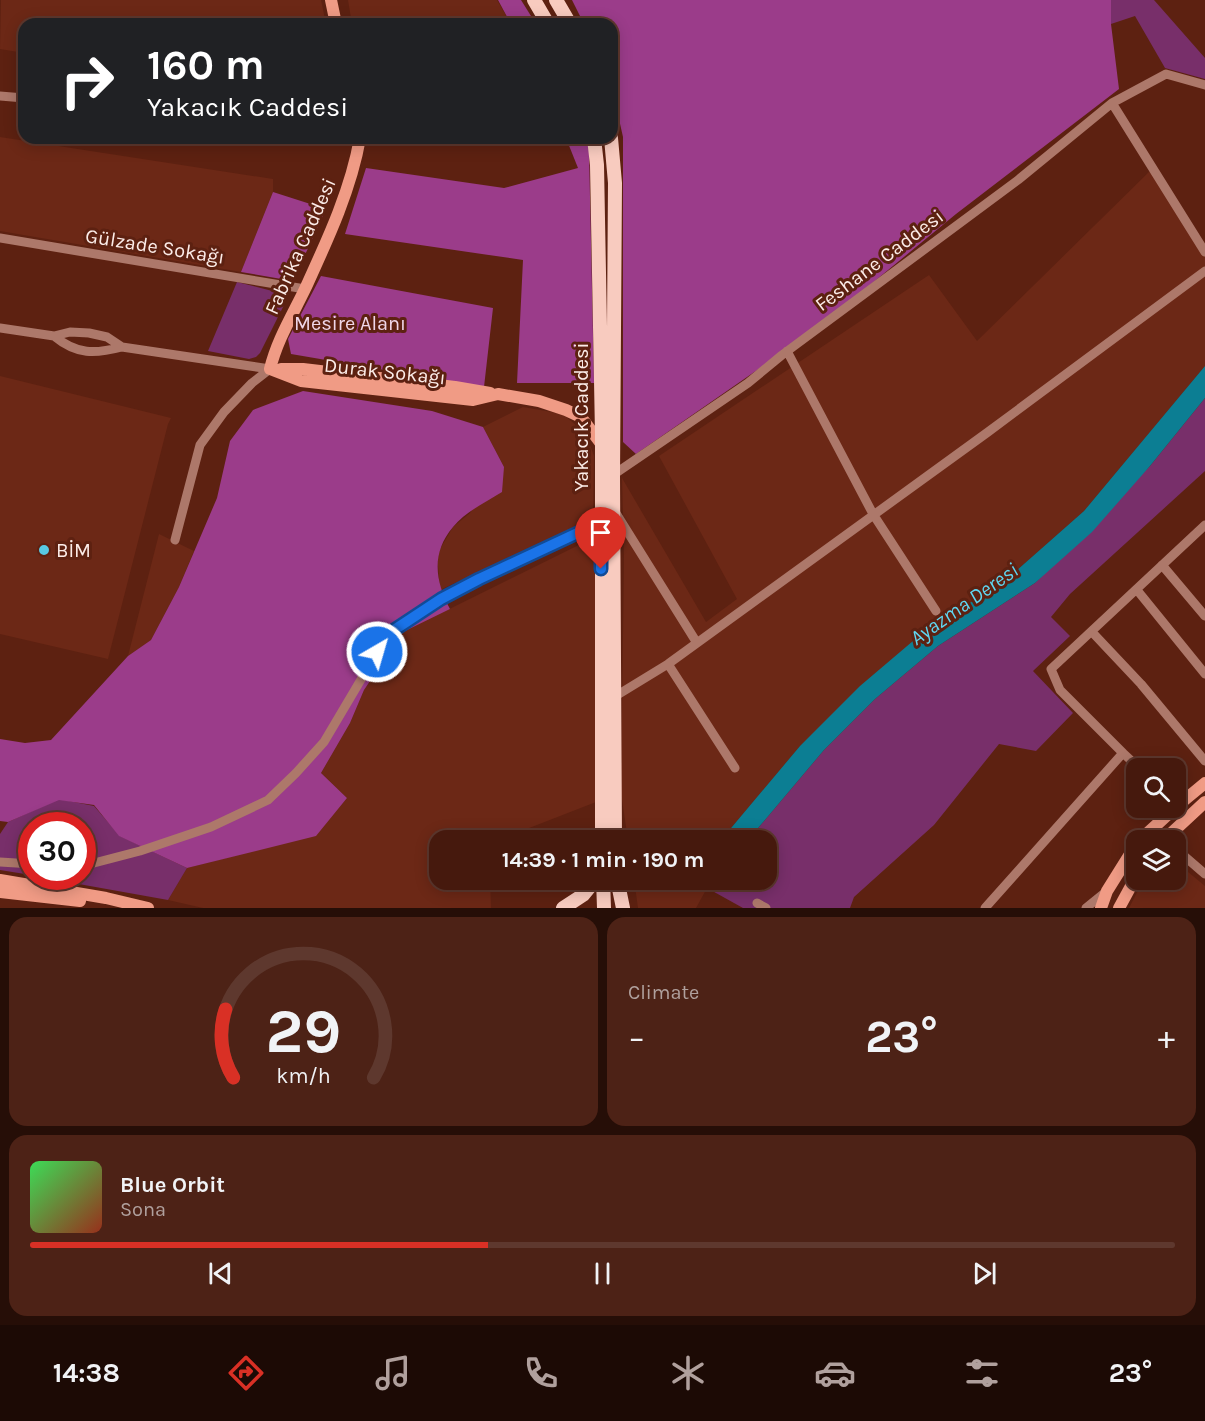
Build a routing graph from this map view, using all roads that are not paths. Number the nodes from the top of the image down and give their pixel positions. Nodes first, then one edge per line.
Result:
1 (331, 0) edge
2 (534, 0) edge
3 (556, 0) edge
4 (335, 18) edge
5 (544, 18) edge
6 (566, 18) edge
7 (1205, 85) edge
8 (0, 96) edge
9 (18, 98) edge
10 (1113, 103) junction
11 (359, 144) edge
12 (594, 144) edge
13 (612, 144) edge
14 (0, 238) edge
15 (1205, 252) edge
16 (1205, 271) edge
17 (305, 289) junction
18 (0, 328) edge
19 (54, 336) junction
20 (122, 346) junction
21 (787, 351) junction
22 (270, 369) junction
23 (602, 445) junction
24 (613, 475) junction
25 (613, 509) junction
26 (873, 514) junction
27 (601, 522) junction
28 (1205, 525) edge
29 (175, 540) dead end
30 (1162, 565) junction
31 (1137, 590) junction
32 (936, 611) dead end
33 (1205, 616) edge
34 (1092, 632) junction
35 (697, 643) junction
36 (668, 664) junction
37 (1205, 674) edge
38 (614, 697) junction
39 (1123, 753) junction
40 (1128, 758) edge
41 (1205, 761) edge
42 (735, 768) dead end
43 (1205, 783) edge
44 (1186, 798) edge
45 (1203, 804) edge
46 (1186, 805) edge
47 (1164, 818) edge
48 (602, 830) edge
49 (615, 830) edge
50 (1151, 830) edge
51 (1175, 830) edge
52 (1186, 858) edge
53 (0, 862) edge
54 (96, 862) edge
55 (1126, 862) edge
56 (18, 863) edge
57 (1205, 874) edge
58 (0, 880) edge
59 (587, 890) edge
60 (603, 890) edge
61 (616, 890) edge
62 (619, 890) edge
63 (1129, 890) edge
64 (1107, 891) junction
65 (0, 892) edge
66 (757, 903) dead end
67 (138, 908) edge
68 (148, 908) edge
69 (563, 908) edge
70 (604, 908) edge
71 (617, 908) edge
72 (623, 908) edge
73 (766, 908) edge
74 (985, 908) edge
75 (1086, 908) edge
76 (1101, 908) edge
77 (1119, 908) edge

1 - 4 main road
2 - 5 main road
3 - 6 main road
7 - 10 street, Feshane Caddesi
8 - 9 street
10 - 15 street
10 - 21 street, Feshane Caddesi
11 - 17 main road, Fabrika Caddesi
12 - 23 main road, Yakacık Caddesi
13 - 24 main road, Yakacık Caddesi
14 - 17 street, Gülzade Sokağı
16 - 26 street
17 - 22 main road, Fabrika Caddesi
18 - 19 street, Durak Sokağı
19 - 20 street, Durak Sokağı
19 - 20 street, Durak Sokağı
20 - 22 street, Durak Sokağı
21 - 24 street, Feshane Caddesi
21 - 26 street
22 - 23 main road, Durak Sokağı
22 - 29 street
23 - 27 main road, Yakacık Caddesi
24 - 25 main road, Yakacık Caddesi
25 - 35 street
25 - 38 main road, Yakacık Caddesi
26 - 32 street
26 - 35 street
27 - 48 main road, Yakacık Caddesi
27 - 54 street
28 - 30 street
30 - 31 street
30 - 33 street
31 - 34 street
31 - 37 street
34 - 39 street
34 - 41 street
35 - 36 street
36 - 38 street
36 - 42 street
38 - 49 main road, Yakacık Caddesi
39 - 40 street
39 - 74 street
43 - 44 main road
45 - 46 main road
45 - 51 main road
47 - 50 main road
52 - 57 street
53 - 56 street
55 - 64 main road
58 - 68 main road
59 - 69 main road
60 - 70 main road
61 - 71 main road
62 - 72 main road
63 - 77 main road
64 - 75 street
64 - 76 main road
65 - 67 main road
66 - 73 street

